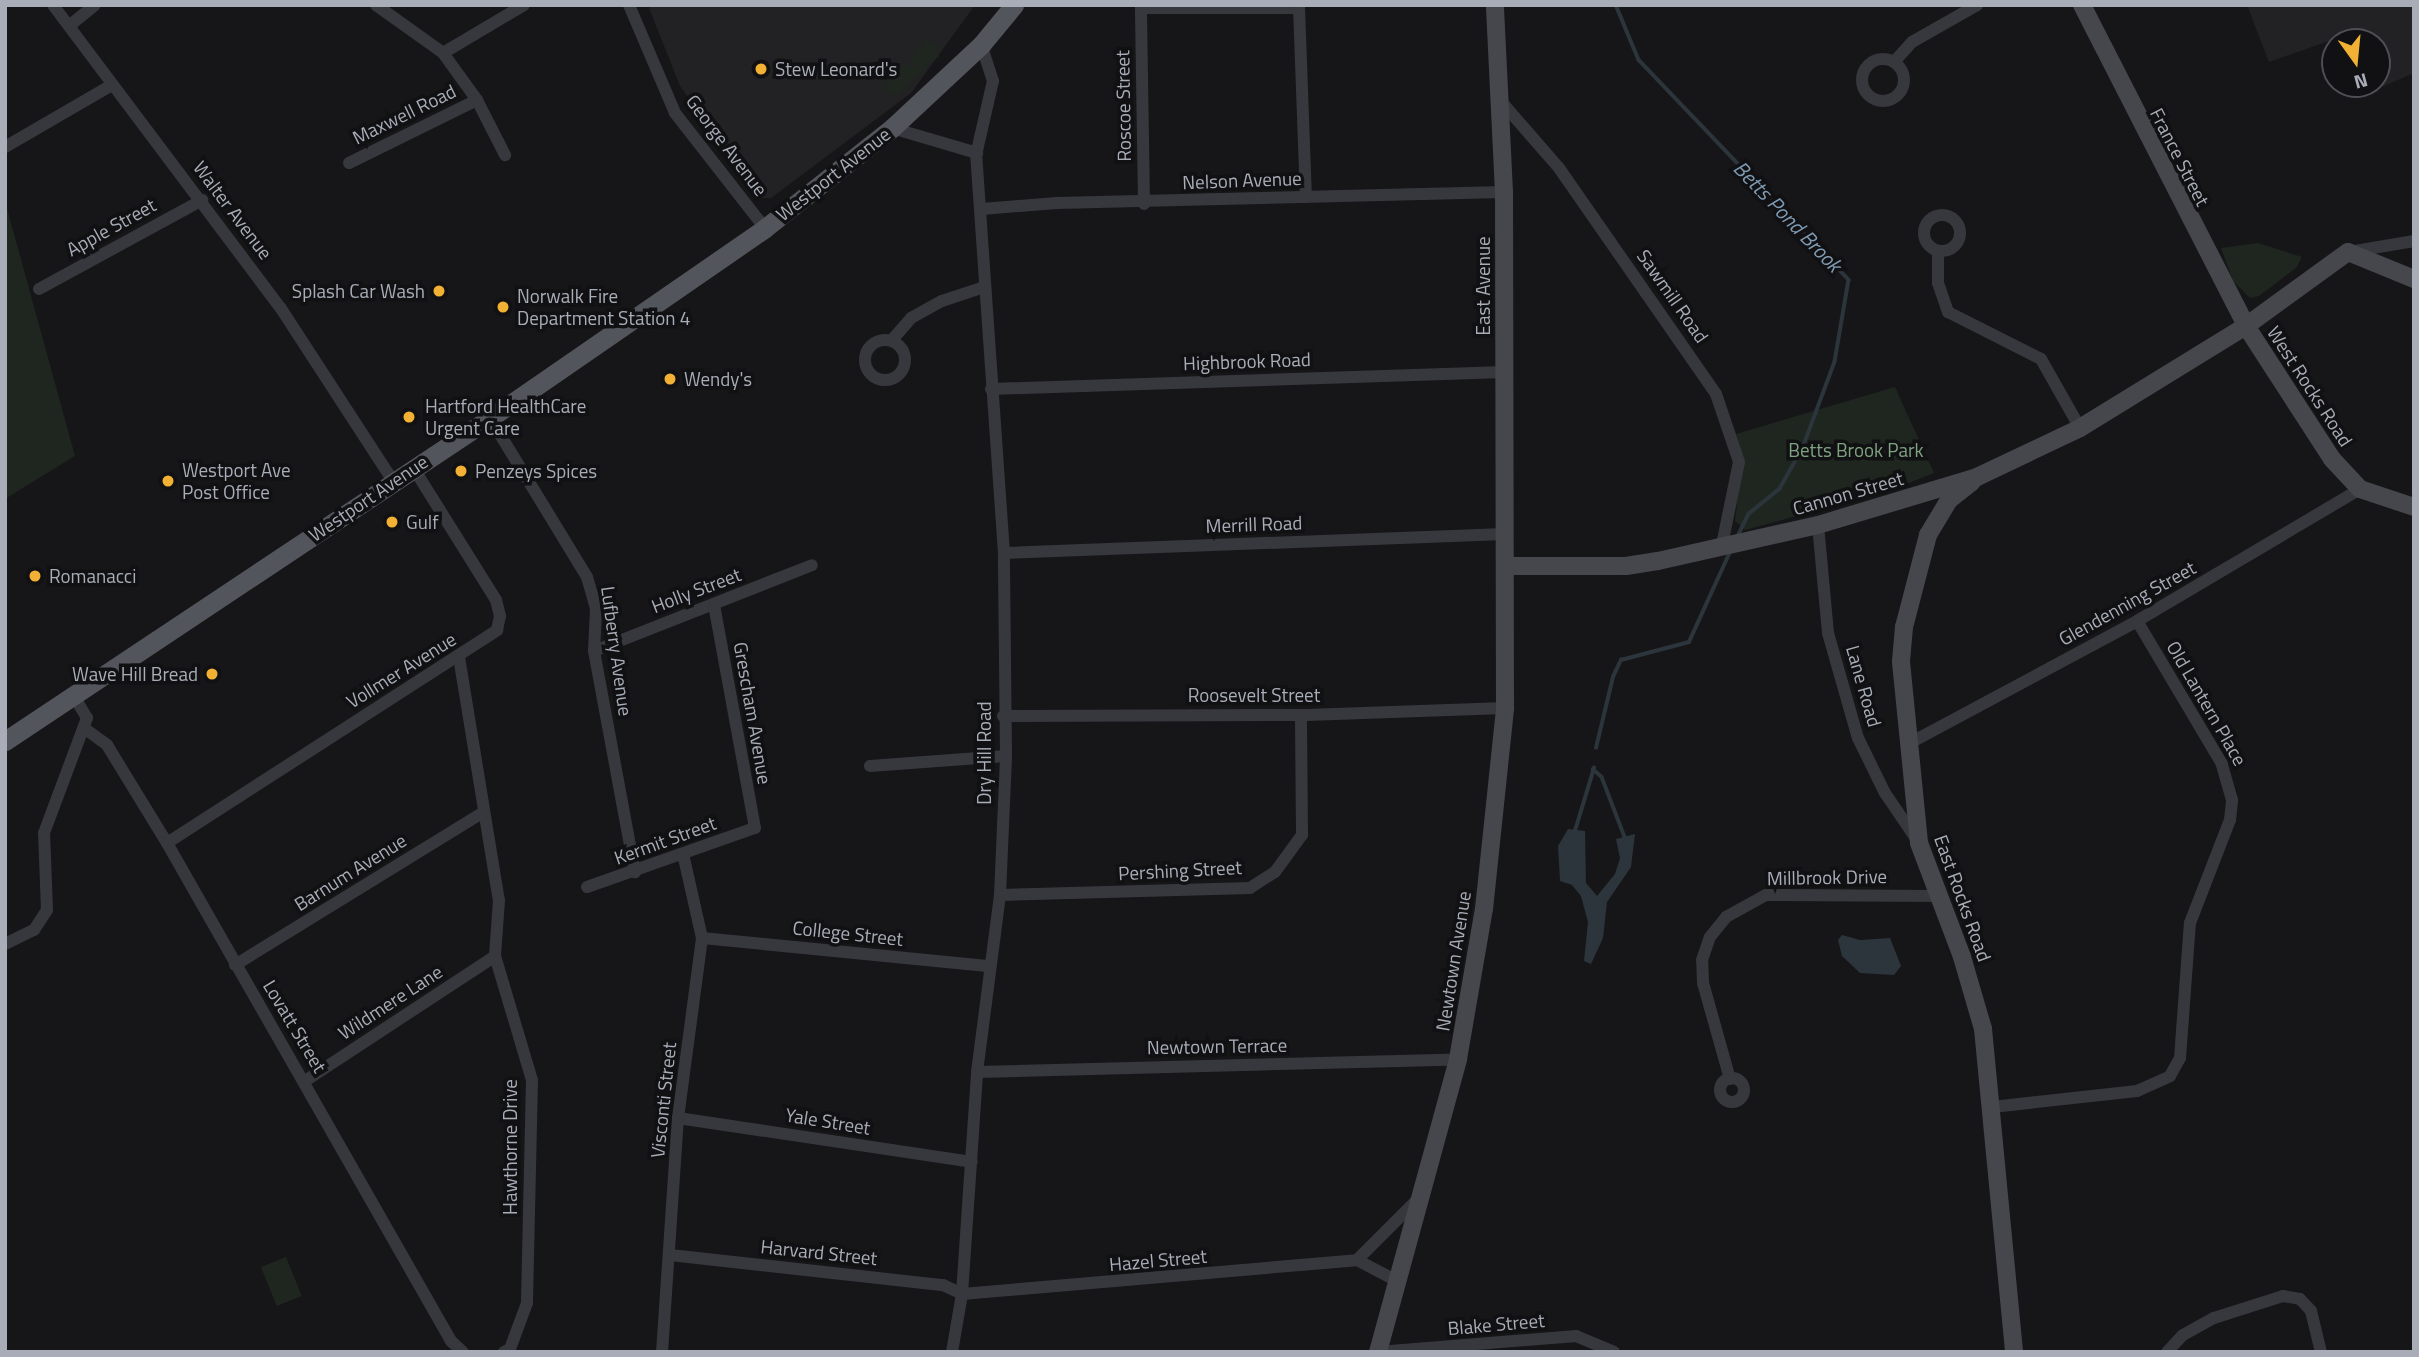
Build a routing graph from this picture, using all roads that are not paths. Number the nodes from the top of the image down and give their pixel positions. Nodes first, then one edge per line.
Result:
1 (53, 5) edge
2 (95, 5) edge
3 (376, 5) edge
4 (524, 5) edge
5 (629, 5) edge
6 (1014, 5) edge
7 (1495, 5) edge
8 (1977, 5) edge
9 (2081, 5) edge
10 (69, 26) junction
11 (981, 45) junction
12 (443, 52) junction
13 (1894, 62) dead end
14 (112, 85) junction
15 (1499, 99) junction
16 (477, 100) junction
17 (892, 128) junction
18 (5, 148) edge
19 (977, 152) junction
20 (505, 155) dead end
21 (349, 163) dead end
22 (1504, 192) junction
23 (1306, 197) junction
24 (202, 200) junction
25 (1144, 204) junction
26 (982, 209) junction
27 (765, 228) junction
28 (2414, 241) edge
29 (1938, 251) dead end
30 (2348, 252) junction
31 (2414, 279) edge
32 (984, 287) junction
33 (39, 289) dead end
34 (2246, 326) junction
35 (892, 340) dead end
36 (1505, 372) junction
37 (991, 389) junction
38 (490, 418) junction
39 (2080, 428) junction
40 (414, 467) junction
41 (1977, 477) junction
42 (393, 481) junction
43 (2360, 489) junction
44 (2414, 507) edge
45 (1818, 524) junction
46 (1505, 534) junction
47 (1724, 545) junction
48 (1004, 552) junction
49 (812, 565) dead end
50 (1506, 566) junction
51 (714, 605) junction
52 (2137, 621) junction
53 (594, 651) junction
54 (459, 657) junction
55 (74, 696) junction
56 (1505, 708) junction
57 (1300, 715) junction
58 (1003, 716) junction
59 (85, 728) junction
60 (5, 741) edge
61 (1908, 744) junction
62 (1006, 756) junction
63 (870, 766) dead end
64 (484, 812) junction
65 (755, 828) joint
66 (167, 843) junction
67 (1919, 843) junction
68 (683, 855) junction
69 (635, 872) junction
70 (587, 887) dead end
71 (1000, 895) junction
72 (1939, 896) junction
73 (702, 938) junction
74 (5, 944) edge
75 (495, 956) junction
76 (235, 965) junction
77 (990, 966) junction
78 (1458, 1059) junction
79 (977, 1072) junction
80 (1730, 1079) dead end
81 (305, 1081) junction
82 (1992, 1107) junction
83 (678, 1118) junction
84 (972, 1162) junction
85 (1419, 1198) junction
86 (670, 1255) junction
87 (1357, 1260) junction
88 (1397, 1281) junction
89 (962, 1294) junction
90 (507, 1350) edge
91 (463, 1352) edge
92 (662, 1352) edge
93 (952, 1352) edge
94 (1378, 1352) edge
95 (1614, 1352) edge
96 (2014, 1352) edge
97 (2167, 1352) edge
98 (2320, 1352) edge

1 - 10 street, Walter Avenue
2 - 10 street
3 - 12 street
4 - 12 street, Maxwell Road
5 - 27 street, George Avenue
6 - 11 main road, Westport Avenue
7 - 15 main road, East Avenue
8 - 13 street
9 - 34 main road, France Street
10 - 14 street, Walter Avenue
11 - 17 main road, Westport Avenue
11 - 19 street, Dry Hill Road
12 - 16 street
14 - 18 street
14 - 24 street, Walter Avenue
15 - 22 main road, East Avenue
15 - 47 street, Sawmill Road
16 - 20 street
16 - 21 street, Maxwell Road
17 - 19 street
17 - 27 main road, Westport Avenue
19 - 26 street, Dry Hill Road
22 - 23 street, Nelson Avenue
22 - 36 main road, East Avenue
23 - 25 street, Nelson Avenue
23 - 25 street, Roscoe Street
24 - 33 street, Apple Street
24 - 42 street, Walter Avenue
25 - 26 street, Nelson Avenue
26 - 32 street, Dry Hill Road
27 - 38 main road, Westport Avenue
28 - 30 street
29 - 39 street
30 - 31 main road
30 - 34 main road, Cannon Street
32 - 35 street
32 - 37 street, Dry Hill Road
34 - 39 main road, Cannon Street
34 - 43 main road, West Rocks Road
36 - 37 street, Highbrook Road
36 - 46 main road, East Avenue
37 - 48 street, Dry Hill Road
38 - 40 main road, Westport Avenue
38 - 53 street, Lufberry Avenue
39 - 41 main road, Cannon Street
40 - 42 main road, Westport Avenue
40 - 54 street, Vollmer Avenue
41 - 45 main road, Cannon Street
41 - 61 main road, East Rocks Road
42 - 55 main road, Westport Avenue
43 - 44 main road, West Rocks Road
43 - 52 street, Glendenning Street
45 - 47 main road, Cannon Street
45 - 67 street, Lane Road
46 - 48 street, Merrill Road
46 - 50 main road, East Avenue
47 - 50 main road, Cannon Street
48 - 58 street, Dry Hill Road
49 - 51 street, Holly Street
50 - 56 main road, Newtown Avenue
51 - 53 street, Holly Street
51 - 65 street, Grescham Avenue
52 - 61 street, Glendenning Street
52 - 82 street, Old Lantern Place
53 - 69 street, Lufberry Avenue
54 - 64 street, Hawthorne Drive
54 - 66 street, Vollmer Avenue
55 - 59 street
55 - 60 main road, Westport Avenue
56 - 57 street, Roosevelt Street
56 - 78 main road, Newtown Avenue
57 - 58 street, Roosevelt Street
57 - 71 street, Pershing Street
58 - 62 street, Dry Hill Road
59 - 66 street, Lovatt Street
59 - 74 street
61 - 67 main road, East Rocks Road
62 - 63 street
62 - 71 street, Dry Hill Road
64 - 75 street, Hawthorne Drive
64 - 76 street, Barnum Avenue
65 - 68 street, Kermit Street
66 - 76 street, Lovatt Street
67 - 72 main road, East Rocks Road
68 - 69 street, Kermit Street
68 - 73 street, Visconti Street
69 - 70 street, Kermit Street
71 - 77 street, Dry Hill Road
72 - 80 street, Millbrook Drive
72 - 82 main road, East Rocks Road
73 - 77 street, College Street
73 - 83 street, Visconti Street
75 - 81 street, Wildmere Lane
75 - 90 street, Hawthorne Drive
76 - 81 street, Lovatt Street
77 - 79 street, Dry Hill Road
78 - 79 street, Newtown Terrace
78 - 85 main road, Newtown Avenue
79 - 84 street, Dry Hill Road
81 - 91 street, Lovatt Street
82 - 96 main road, East Rocks Road
83 - 84 street, Yale Street
83 - 86 street, Visconti Street
84 - 89 street, Dry Hill Road
85 - 87 street
85 - 88 main road, Newtown Avenue
86 - 89 street, Harvard Street
86 - 92 street, Visconti Street
87 - 88 street
87 - 89 street, Hazel Street
88 - 94 main road, Newtown Avenue
89 - 93 street, Dry Hill Road
94 - 95 street, Blake Street
97 - 98 street

